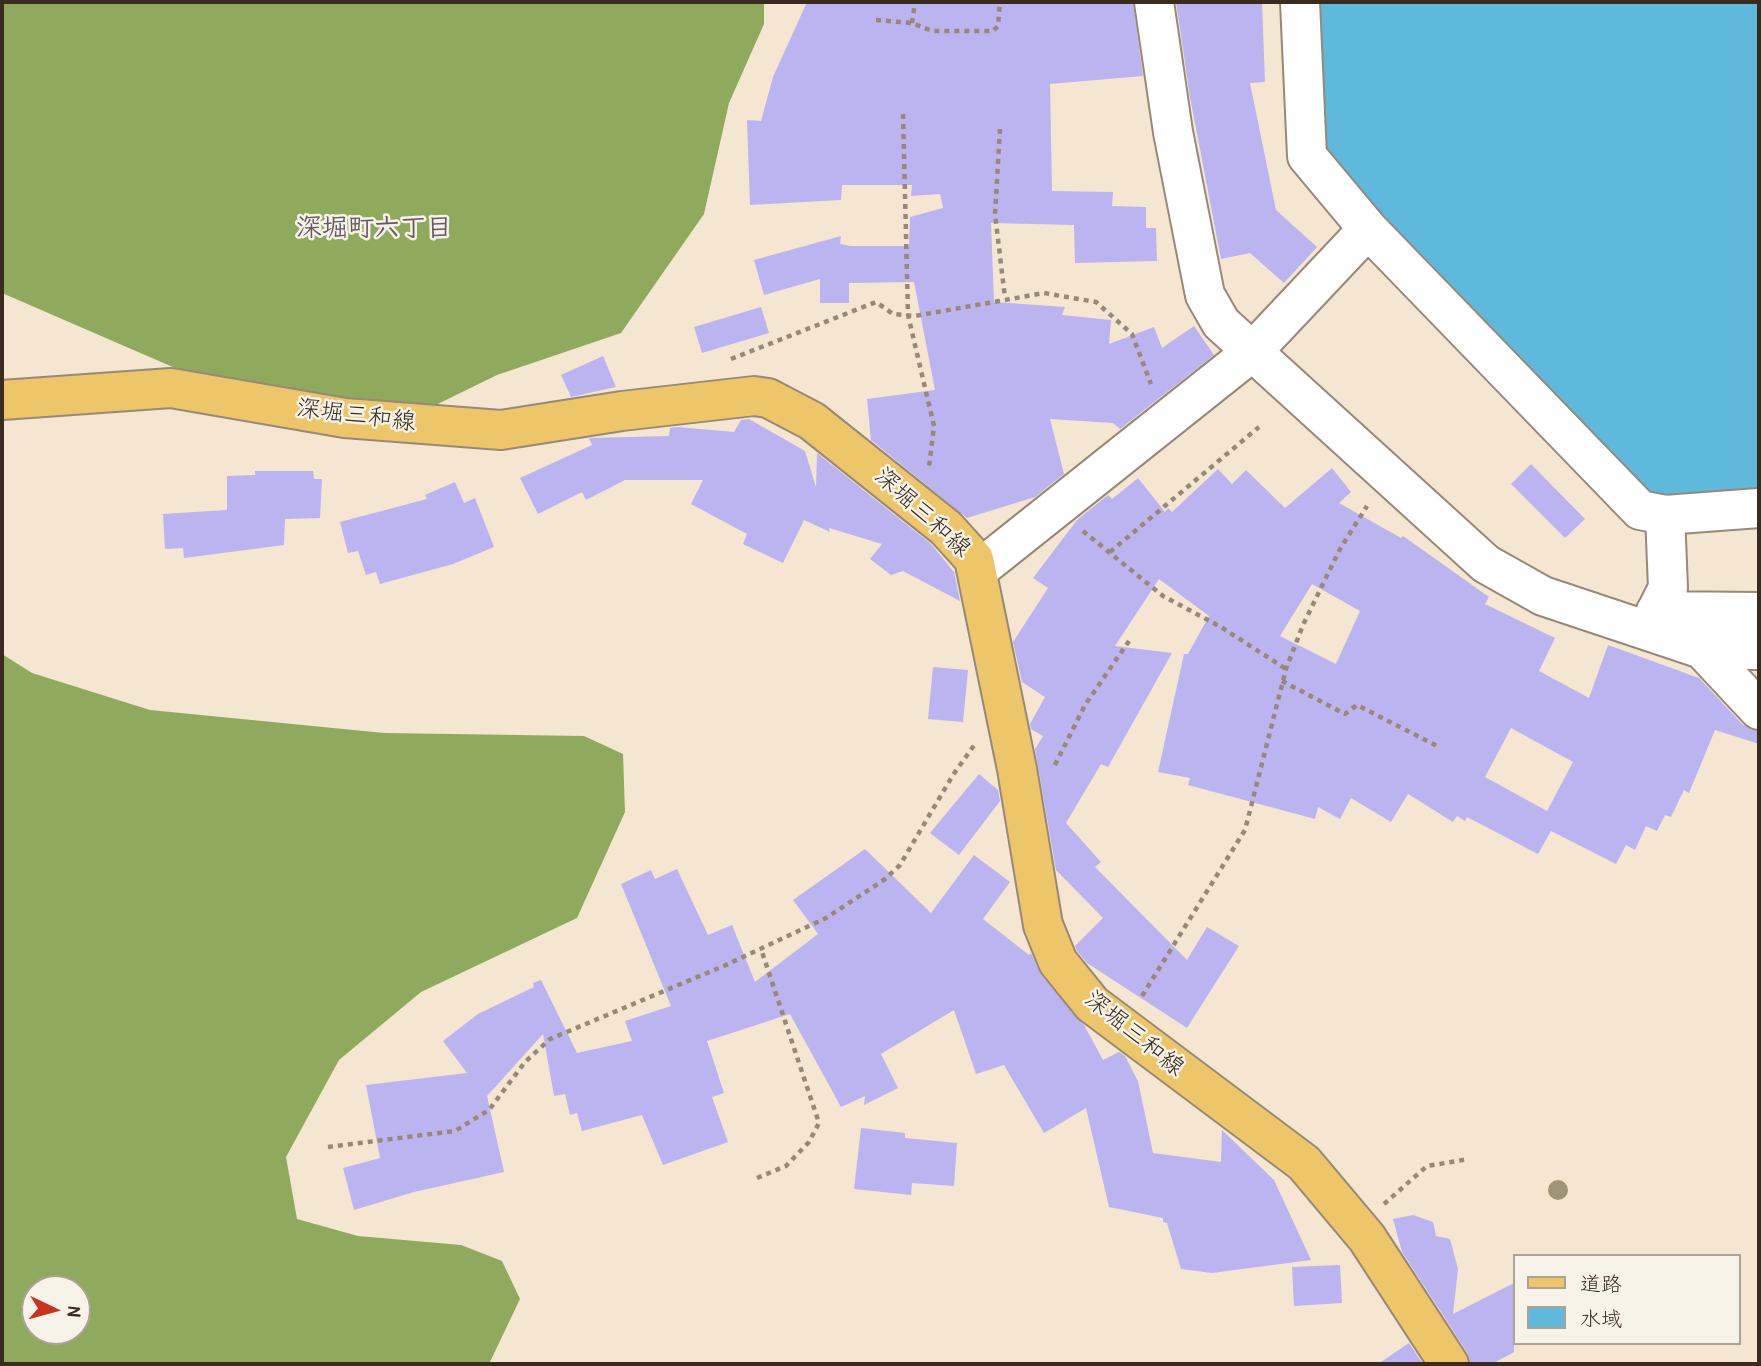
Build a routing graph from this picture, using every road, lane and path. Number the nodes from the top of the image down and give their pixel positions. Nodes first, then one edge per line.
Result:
1 (915, 2) edge
2 (1000, 2) edge
3 (1154, 2) edge
4 (1300, 2) edge
5 (876, 20) dead end
6 (912, 23) junction
7 (903, 114) dead end
8 (1000, 129) dead end
9 (1368, 229) junction
10 (1005, 298) junction
11 (908, 315) junction
12 (1252, 352) junction
13 (722, 363) dead end
14 (2, 400) edge
15 (1166, 421) junction
16 (1259, 427) dead end
17 (1385, 475) junction
18 (1759, 508) edge
19 (923, 509) junction
20 (1055, 509) junction
21 (1665, 514) junction
22 (1110, 552) junction
23 (977, 571) junction
24 (1759, 612) edge
25 (1651, 621) junction
26 (1129, 641) dead end
27 (1702, 649) junction
28 (1759, 650) edge
29 (1286, 669) junction
30 (1282, 681) junction
31 (1759, 710) edge
32 (1006, 714) junction
33 (1438, 747) dead end
34 (1026, 822) junction
35 (761, 950) junction
36 (1122, 1028) junction
37 (328, 1147) dead end
38 (1469, 1159) dead end
39 (757, 1178) dead end
40 (1358, 1226) junction
41 (1449, 1364) edge

1 - 6 path
2 - 6 path
3 - 12 street
4 - 9 street
5 - 6 path
7 - 11 path
8 - 10 path
9 - 12 street
9 - 21 street
10 - 11 path
10 - 15 path
11 - 13 path
11 - 19 path
12 - 15 street
12 - 17 street
14 - 19 main road, 深堀三和線
15 - 20 street
16 - 22 path
17 - 25 street
17 - 29 path
18 - 21 street
19 - 23 main road, 深堀三和線
20 - 22 path
20 - 23 street
21 - 25 street
22 - 29 path
23 - 32 main road, 深堀三和線
24 - 25 street
25 - 27 street
26 - 34 path
27 - 28 street
27 - 31 street
29 - 30 path
30 - 33 path
30 - 36 path
32 - 34 main road, 深堀三和線
32 - 35 path
34 - 36 main road, 深堀三和線
35 - 37 path
35 - 39 path
36 - 40 main road, 深堀三和線
38 - 40 path
40 - 41 main road, 深堀三和線

